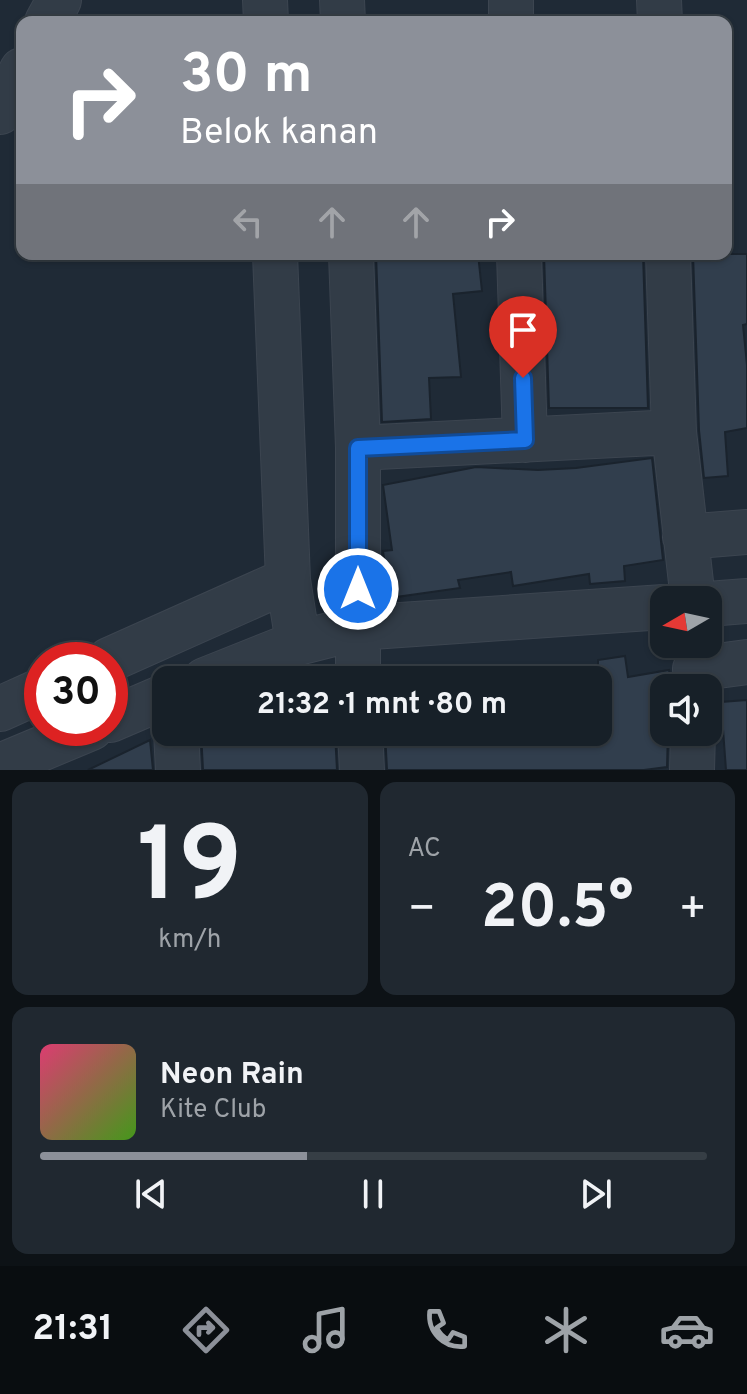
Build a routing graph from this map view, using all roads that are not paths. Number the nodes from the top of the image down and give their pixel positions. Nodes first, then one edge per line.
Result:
1 (16, 81) edge
2 (0, 112) edge
3 (275, 260) edge
4 (351, 260) edge
5 (519, 260) edge
6 (668, 260) edge
7 (674, 432) junction
8 (525, 440) junction
9 (358, 448) junction
10 (747, 532) edge
11 (685, 537) junction
12 (288, 580) junction
13 (691, 586) edge
14 (747, 601) edge
15 (722, 603) edge
16 (650, 608) edge
17 (357, 628) junction
18 (298, 643) junction
19 (128, 652) edge
20 (747, 662) edge
21 (240, 666) edge
22 (358, 666) edge
23 (695, 667) edge
24 (24, 698) edge
25 (152, 702) edge
26 (0, 709) edge
27 (128, 712) edge
28 (48, 746) edge
29 (177, 746) edge
30 (361, 746) edge
31 (693, 746) edge
32 (0, 766) edge
33 (178, 770) edge
34 (362, 770) edge
35 (692, 770) edge

1 - 2 street
3 - 12 street
4 - 9 street
5 - 8 street
6 - 7 street
7 - 8 street
7 - 11 street
8 - 9 street
9 - 17 street
10 - 11 street
11 - 13 street
12 - 18 street
12 - 19 street
14 - 15 street
16 - 17 street
17 - 18 street
17 - 22 street
18 - 21 street
20 - 23 street
24 - 26 street
25 - 27 street
28 - 32 street
29 - 33 street
30 - 34 street
31 - 35 street

